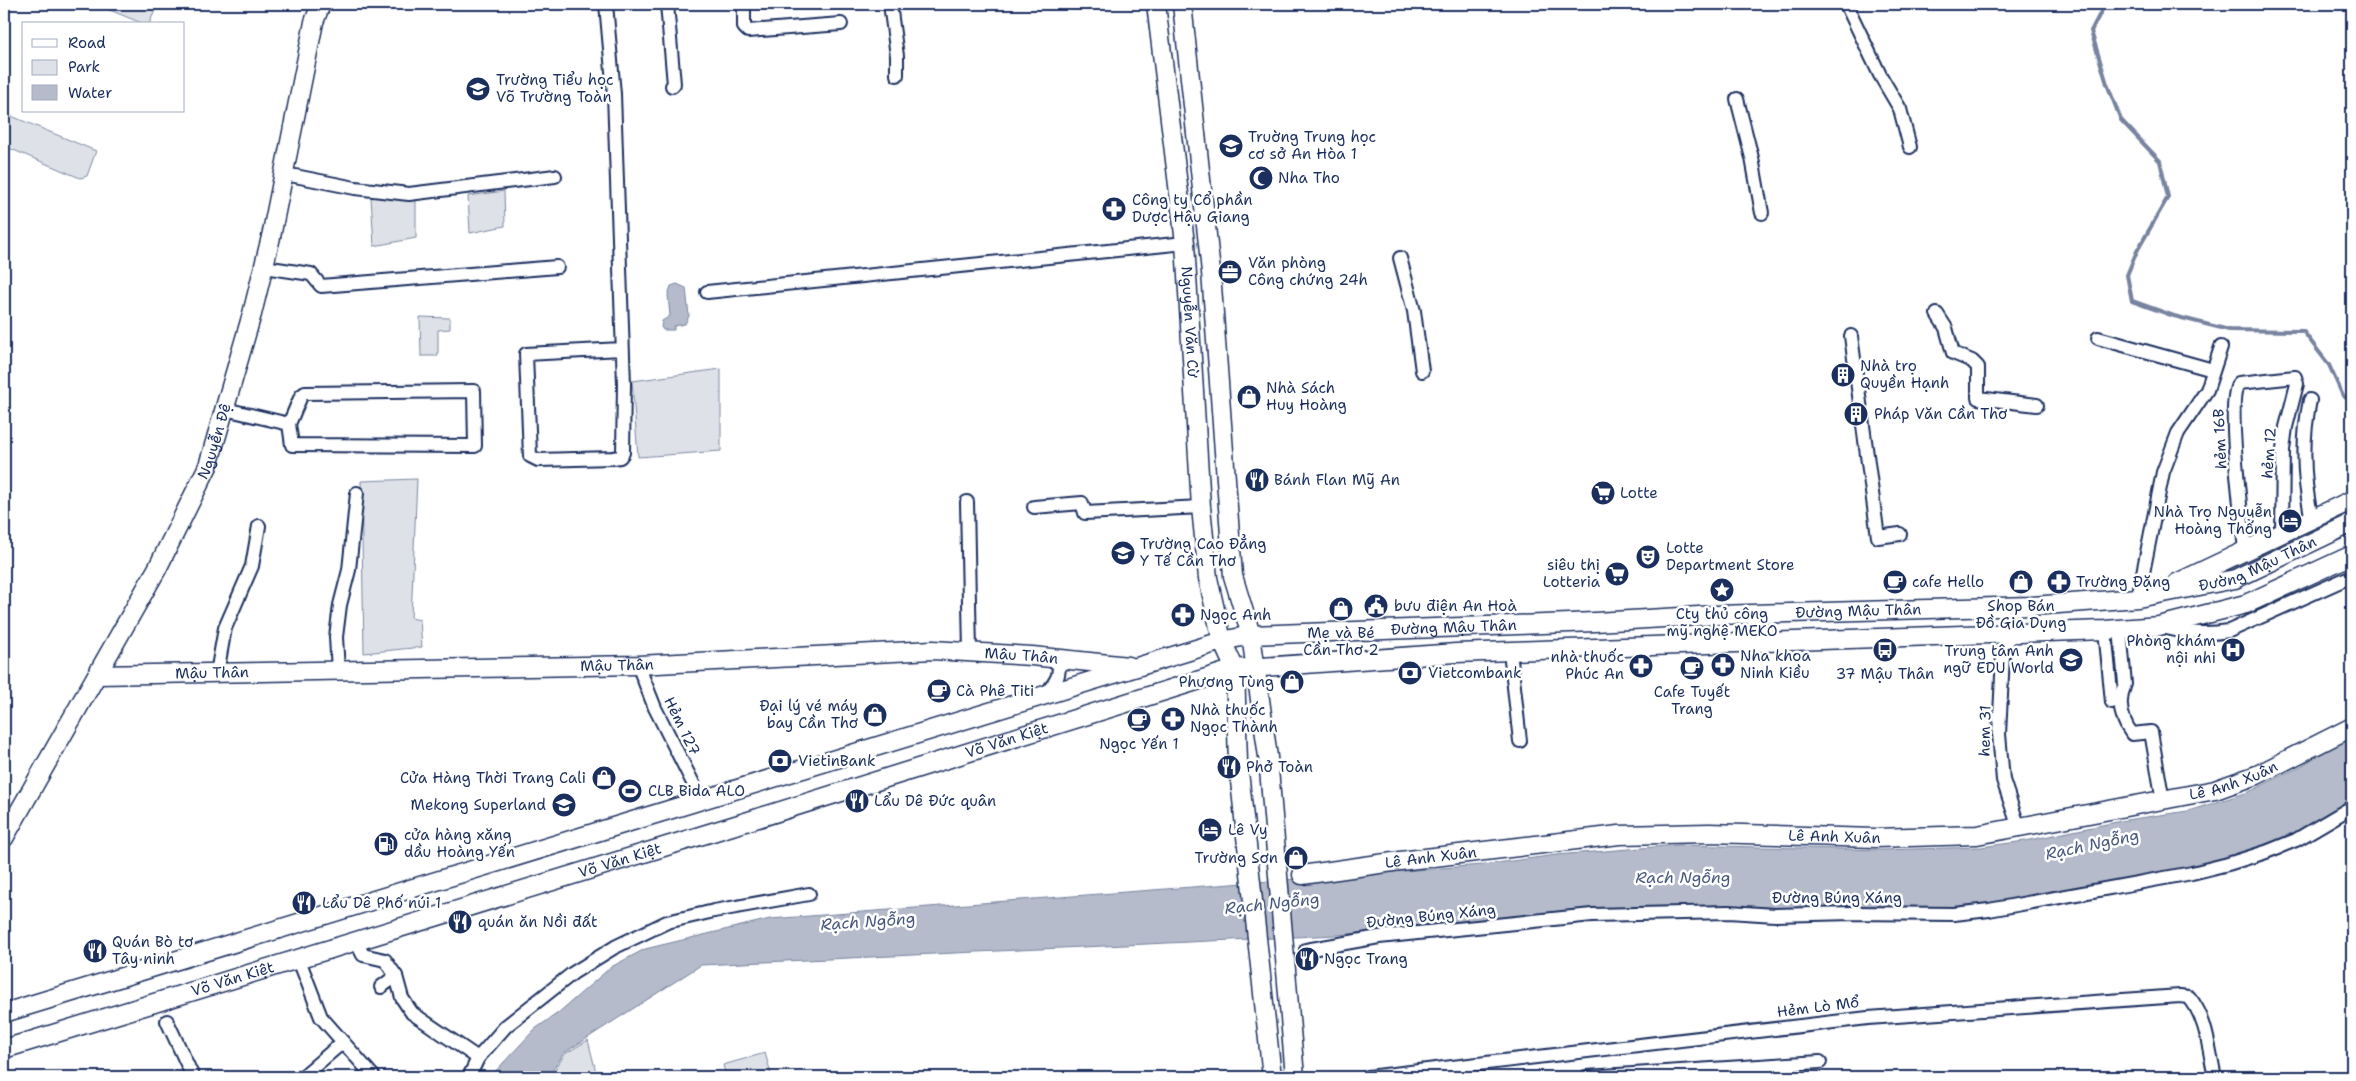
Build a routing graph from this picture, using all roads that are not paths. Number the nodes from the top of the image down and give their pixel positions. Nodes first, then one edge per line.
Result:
1 (321, 4) edge
2 (606, 4) edge
3 (667, 4) edge
4 (744, 4) edge
5 (890, 4) edge
6 (1156, 4) edge
7 (1182, 4) edge
8 (1846, 4) edge
9 (842, 24) dead end
10 (896, 75) dead end
11 (672, 86) dead end
12 (1737, 99) dead end
13 (1910, 147) dead end
14 (285, 174) junction
15 (555, 176) dead end
16 (1762, 213) dead end
17 (1185, 243) junction
18 (1400, 258) dead end
19 (557, 266) dead end
20 (264, 267) junction
21 (707, 292) dead end
22 (1937, 314) dead end
23 (1851, 336) dead end
24 (2098, 338) dead end
25 (2221, 347) dead end
26 (622, 349) junction
27 (2213, 370) junction
28 (1422, 371) dead end
29 (2295, 377) joint
30 (2310, 400) dead end
31 (2037, 405) dead end
32 (226, 410) junction
33 (289, 424) junction
34 (356, 493) dead end
35 (2352, 500) edge
36 (967, 502) dead end
37 (1034, 507) dead end
38 (1201, 507) junction
39 (2312, 519) junction
40 (2352, 523) edge
41 (260, 526) dead end
42 (2282, 533) junction
43 (1900, 534) dead end
44 (2245, 551) junction
45 (2352, 554) edge
46 (2352, 576) edge
47 (2146, 596) junction
48 (1595, 622) junction
49 (2159, 626) junction
50 (2113, 629) junction
51 (2010, 633) junction
52 (1251, 635) junction
53 (1222, 641) junction
54 (1596, 648) junction
55 (1510, 651) junction
56 (970, 652) junction
57 (1058, 659) junction
58 (638, 665) junction
59 (1256, 666) junction
60 (1136, 667) junction
61 (1235, 669) junction
62 (338, 671) junction
63 (217, 673) junction
64 (97, 675) junction
65 (1045, 695) junction
66 (2112, 702) dead end
67 (2352, 727) edge
68 (1520, 741) dead end
69 (701, 800) junction
70 (2163, 801) junction
71 (2352, 807) edge
72 (2019, 828) junction
73 (4, 838) edge
74 (1302, 876) dead end
75 (809, 894) dead end
76 (356, 941) junction
77 (1306, 950) dead end
78 (299, 960) junction
79 (396, 976) junction
80 (381, 987) dead end
81 (4, 1014) edge
82 (167, 1021) dead end
83 (343, 1042) junction
84 (4, 1049) edge
85 (478, 1058) junction
86 (1820, 1062) dead end
87 (1295, 1074) edge
88 (193, 1077) edge
89 (302, 1077) edge
90 (374, 1077) edge
91 (469, 1077) edge
92 (1272, 1077) edge
93 (1368, 1077) edge
94 (1586, 1077) edge
95 (2215, 1077) edge

1 - 14 main road, Nguyễn Đệ
2 - 26 street
3 - 11 street
4 - 9 street
5 - 10 street
6 - 17 main road, Nguyễn Văn Cừ
7 - 52 main road, Nguyễn Văn Cừ
8 - 13 street
12 - 16 street
14 - 15 street
14 - 20 main road, Nguyễn Đệ
17 - 21 street
17 - 38 main road, Nguyễn Văn Cừ
18 - 28 street
19 - 20 street
20 - 32 main road, Nguyễn Đệ
22 - 31 street
23 - 43 street
24 - 27 street
25 - 27 street
26 - 26 street
27 - 47 street
29 - 42 street, hẻm 12
29 - 44 street, hẻm 16B
30 - 39 street
32 - 33 street
32 - 64 main road, Nguyễn Đệ
33 - 33 street
34 - 62 street
35 - 39 main road
36 - 56 street
37 - 38 street
38 - 53 main road, Nguyễn Văn Cừ
39 - 42 main road
40 - 47 main road, Đường Mậu Thân
41 - 63 street
42 - 44 main road
44 - 47 main road
45 - 49 main road, Đường Mậu Thân
46 - 49 street
47 - 48 main road, Đường Mậu Thân
48 - 52 main road, Đường Mậu Thân
48 - 54 main road
49 - 50 main road, Đường Mậu Thân
50 - 51 main road, Đường Mậu Thân
50 - 66 street
50 - 70 street
51 - 54 main road, Đường Mậu Thân
51 - 72 street, hem 31
52 - 53 main road, Đường Mậu Thân
52 - 59 main road, Nguyễn Văn Cừ
53 - 60 main road
53 - 61 main road, Nguyễn Văn Cừ
54 - 55 main road, Đường Mậu Thân
55 - 59 main road, Đường Mậu Thân
55 - 68 street
56 - 57 main road, Mậu Thân
56 - 58 main road, Mậu Thân
57 - 60 main road, Mậu Thân
57 - 65 street
58 - 62 main road, Mậu Thân
58 - 69 street, Hẻm 127
59 - 61 main road, Đường Mậu Thân
59 - 87 main road, Nguyễn Văn Cừ
60 - 65 main road
61 - 76 main road, Võ Văn Kiệt
61 - 92 main road
62 - 63 main road, Mậu Thân
63 - 64 main road, Mậu Thân
64 - 73 main road, Nguyễn Đệ
65 - 69 main road
67 - 70 main road, Lê Anh Xuân
69 - 81 main road
70 - 72 main road, Lê Anh Xuân
71 - 77 street, Đường Búng Xáng
72 - 74 main road, Lê Anh Xuân
75 - 85 street
76 - 78 main road, Võ Văn Kiệt
76 - 79 street
78 - 83 street
78 - 84 main road, Võ Văn Kiệt
79 - 80 street
79 - 85 street
82 - 88 street
83 - 89 street
83 - 90 street
85 - 91 street
86 - 94 street
93 - 95 street, Hẻm Lò Mổ

